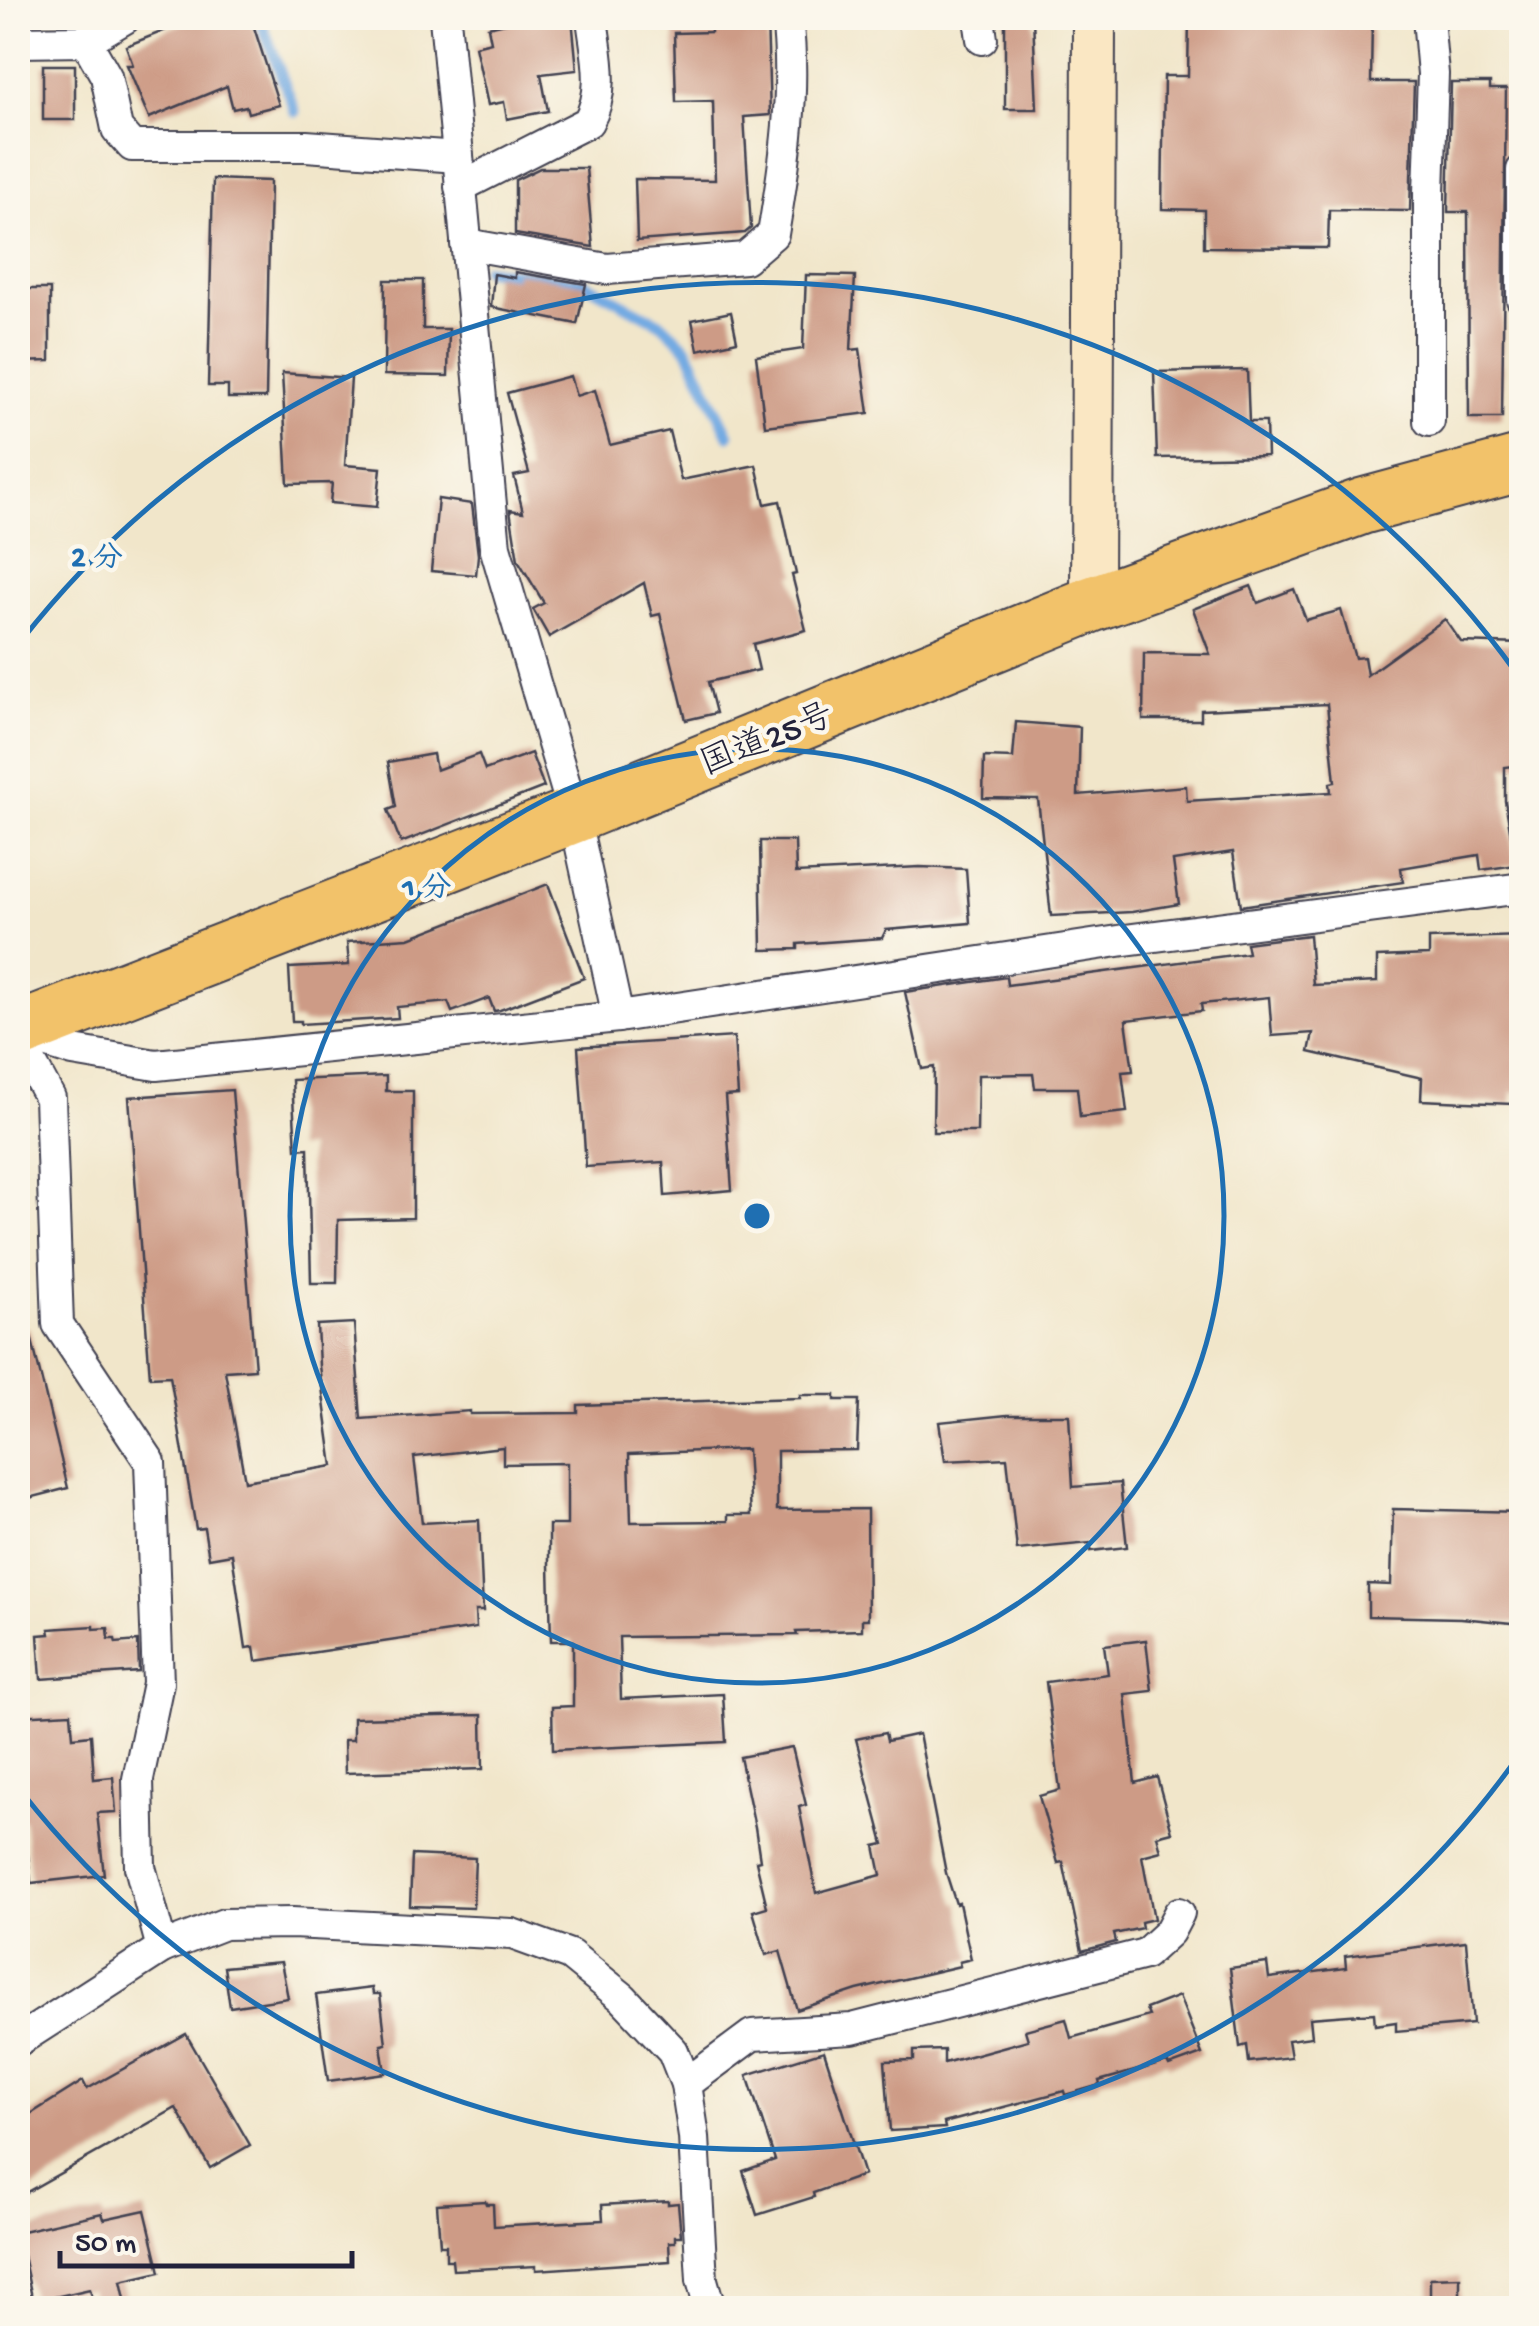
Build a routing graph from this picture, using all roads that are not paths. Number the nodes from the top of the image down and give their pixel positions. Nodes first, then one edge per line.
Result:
1 (124, 18) edge
2 (444, 18) edge
3 (592, 18) edge
4 (787, 18) edge
5 (1094, 18) edge
6 (1428, 18) edge
7 (86, 41) junction
8 (18, 42) edge
9 (1522, 170) edge
10 (459, 172) junction
11 (466, 244) junction
12 (1522, 299) edge
13 (1429, 421) dead end
14 (1522, 463) edge
15 (1092, 604) junction
16 (574, 816) junction
17 (1522, 888) edge
18 (618, 1017) junction
19 (18, 1034) edge
20 (1179, 1914) dead end
21 (162, 1948) junction
22 (18, 2040) edge
23 (686, 2084) junction
24 (710, 2308) edge

1 - 7 street
2 - 10 street
3 - 10 street
4 - 11 street
5 - 15 street
6 - 13 street
7 - 8 street
7 - 10 street
9 - 12 street
10 - 11 street
11 - 16 street
14 - 15 highway, 国道25号
15 - 16 highway, 国道25号
16 - 18 street
16 - 19 highway, 国道25号
17 - 18 street
18 - 19 street
19 - 21 street
20 - 23 street
21 - 22 street
21 - 23 street
23 - 24 street

